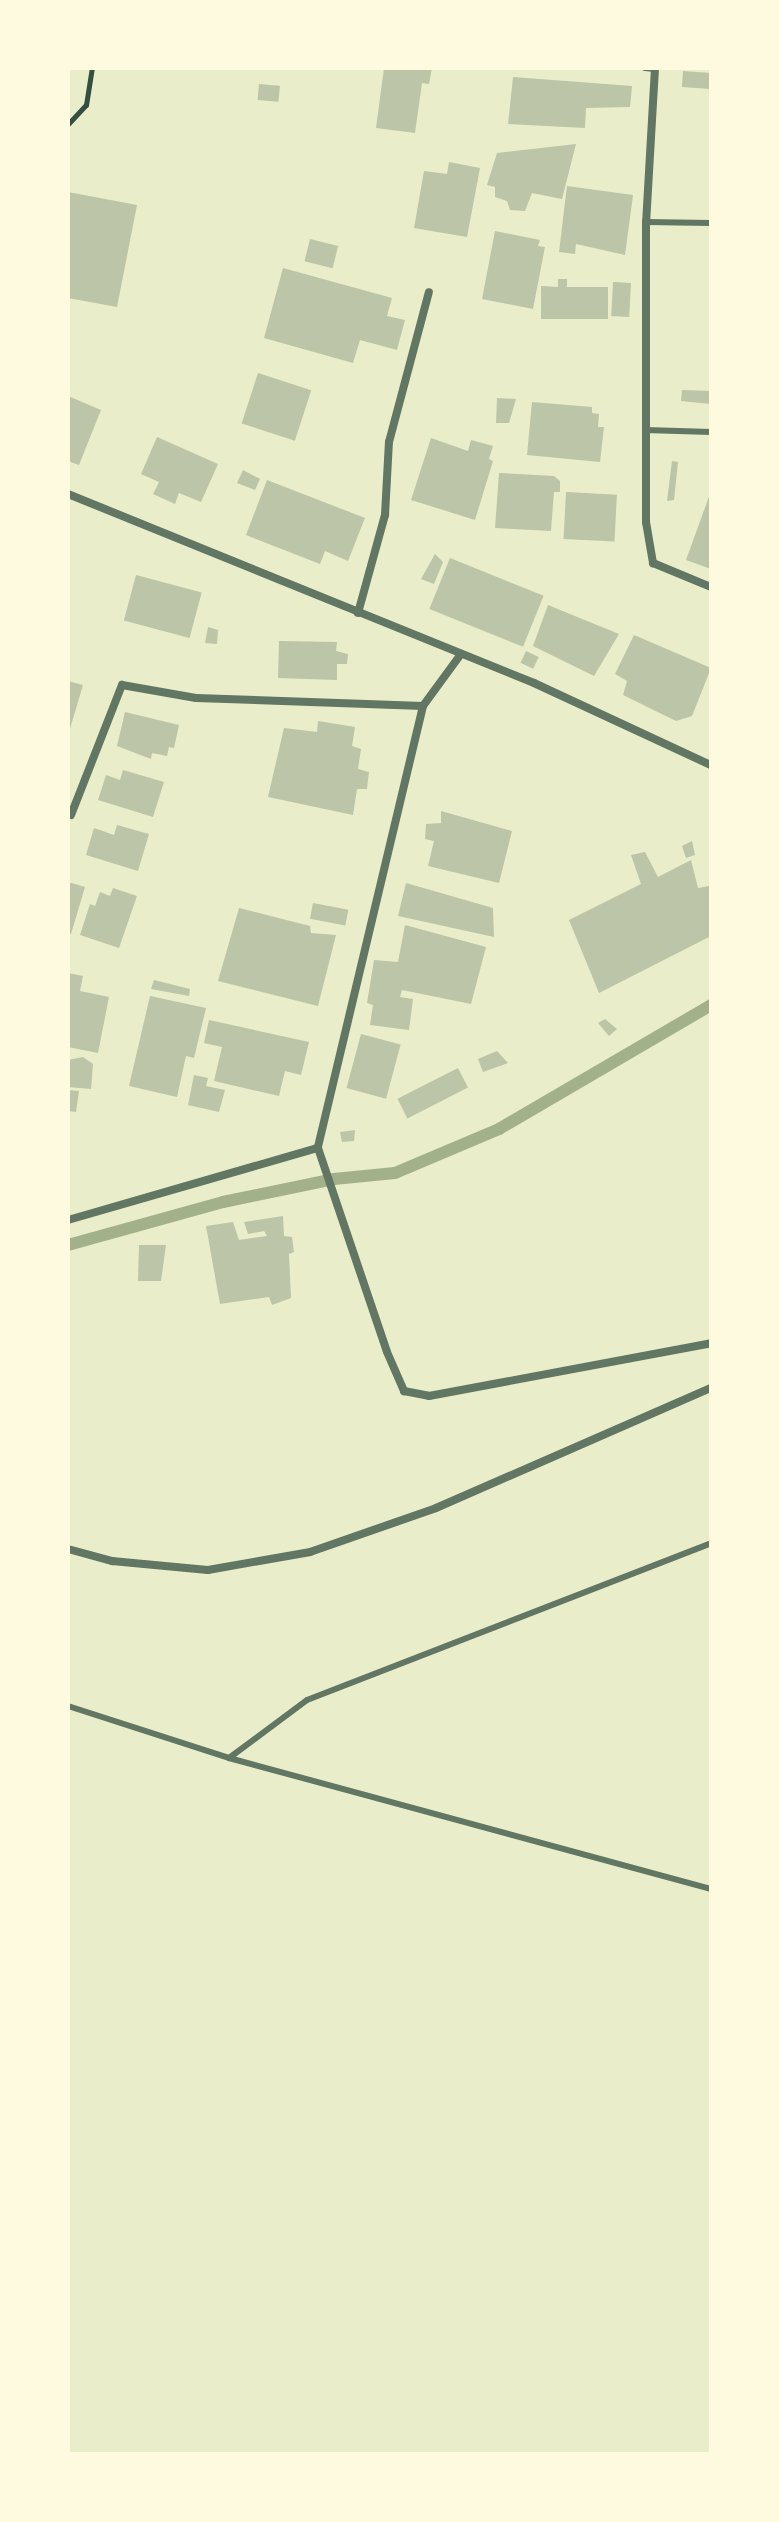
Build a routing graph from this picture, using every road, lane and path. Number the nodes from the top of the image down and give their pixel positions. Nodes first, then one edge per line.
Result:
1 (92, 68) edge
2 (645, 68) edge
3 (655, 68) edge
4 (68, 124) edge
5 (646, 222) junction
6 (711, 223) edge
7 (429, 292) dead end
8 (645, 430) junction
9 (711, 432) edge
10 (68, 494) edge
11 (711, 587) edge
12 (358, 613) junction
13 (461, 654) junction
14 (423, 706) junction
15 (711, 765) edge
16 (71, 815) dead end
17 (318, 1148) junction
18 (68, 1220) edge
19 (711, 1343) edge
20 (711, 1388) edge
21 (711, 1543) edge
22 (68, 1549) edge
23 (68, 1706) edge
24 (229, 1758) junction
25 (711, 1889) edge

1 - 4 path
2 - 3 lane
3 - 5 street
5 - 6 lane
5 - 8 street
7 - 12 street
8 - 9 lane
8 - 11 street
10 - 12 street
12 - 13 street
13 - 14 street
13 - 15 street
14 - 16 street
14 - 17 street
17 - 18 street
17 - 19 street
20 - 22 street
21 - 24 lane
23 - 24 lane
24 - 25 lane

